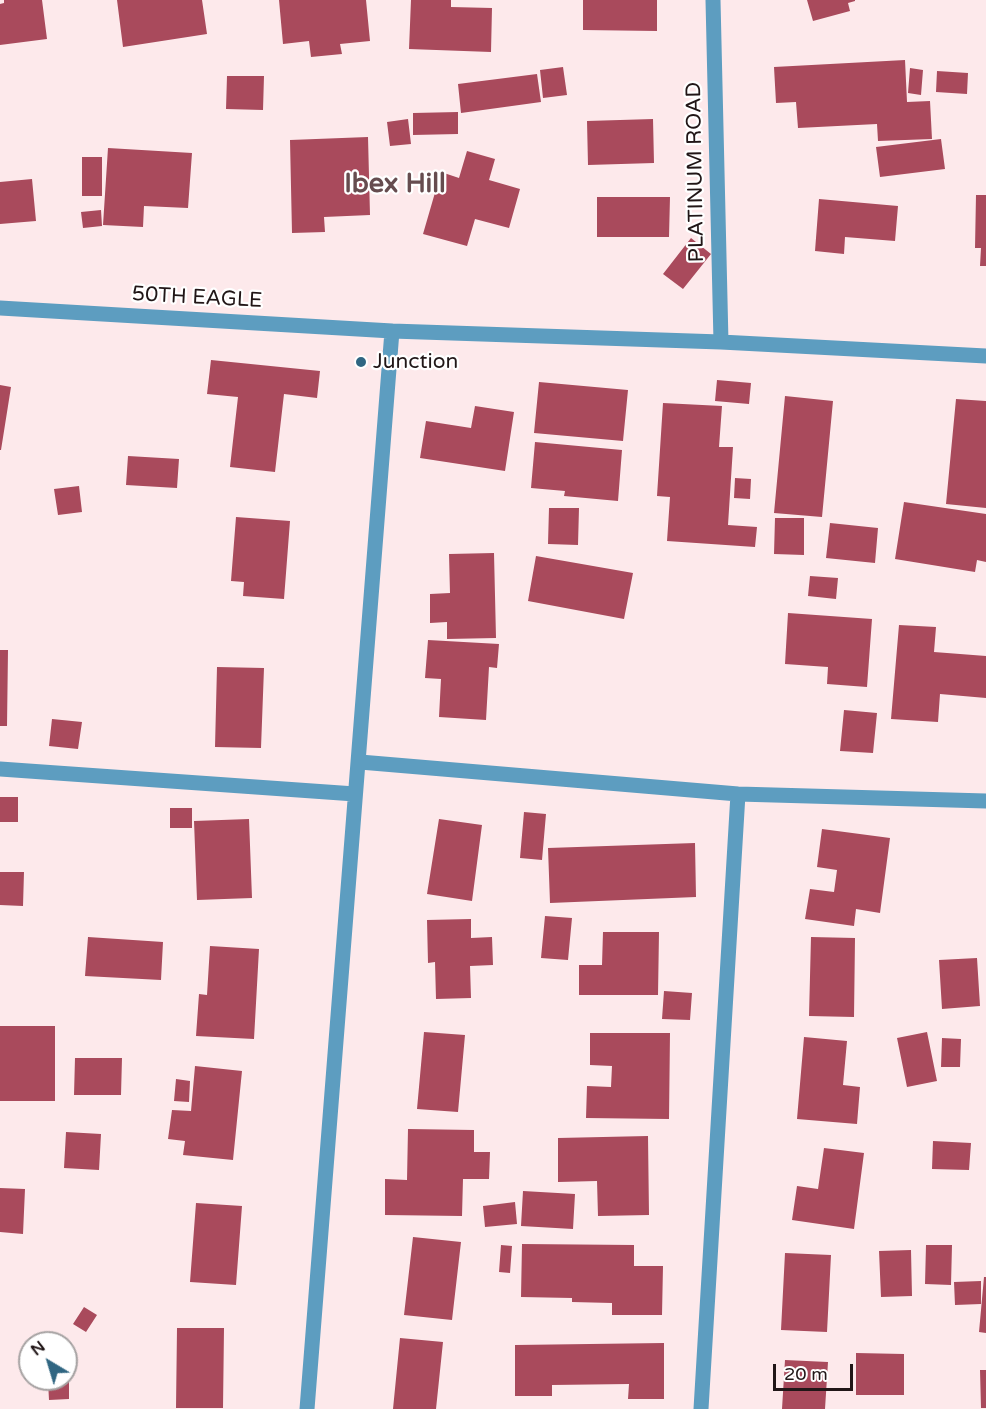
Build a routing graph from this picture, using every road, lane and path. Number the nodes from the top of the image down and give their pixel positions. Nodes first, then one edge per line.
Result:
1 (713, 0) edge
2 (0, 308) edge
3 (392, 331) junction
4 (721, 342) junction
5 (986, 356) edge
6 (360, 762) junction
7 (0, 770) edge
8 (355, 794) junction
9 (738, 794) junction
10 (986, 801) edge
11 (307, 1409) edge
12 (701, 1409) edge

1 - 4 street, PLATINUM ROAD
2 - 3 street, 50TH EAGLE
3 - 4 street, 50TH EAGLE
3 - 6 street
4 - 5 street, 50TH EAGLE
6 - 8 street
6 - 9 street
7 - 8 street
8 - 11 street
9 - 10 street
9 - 12 street

